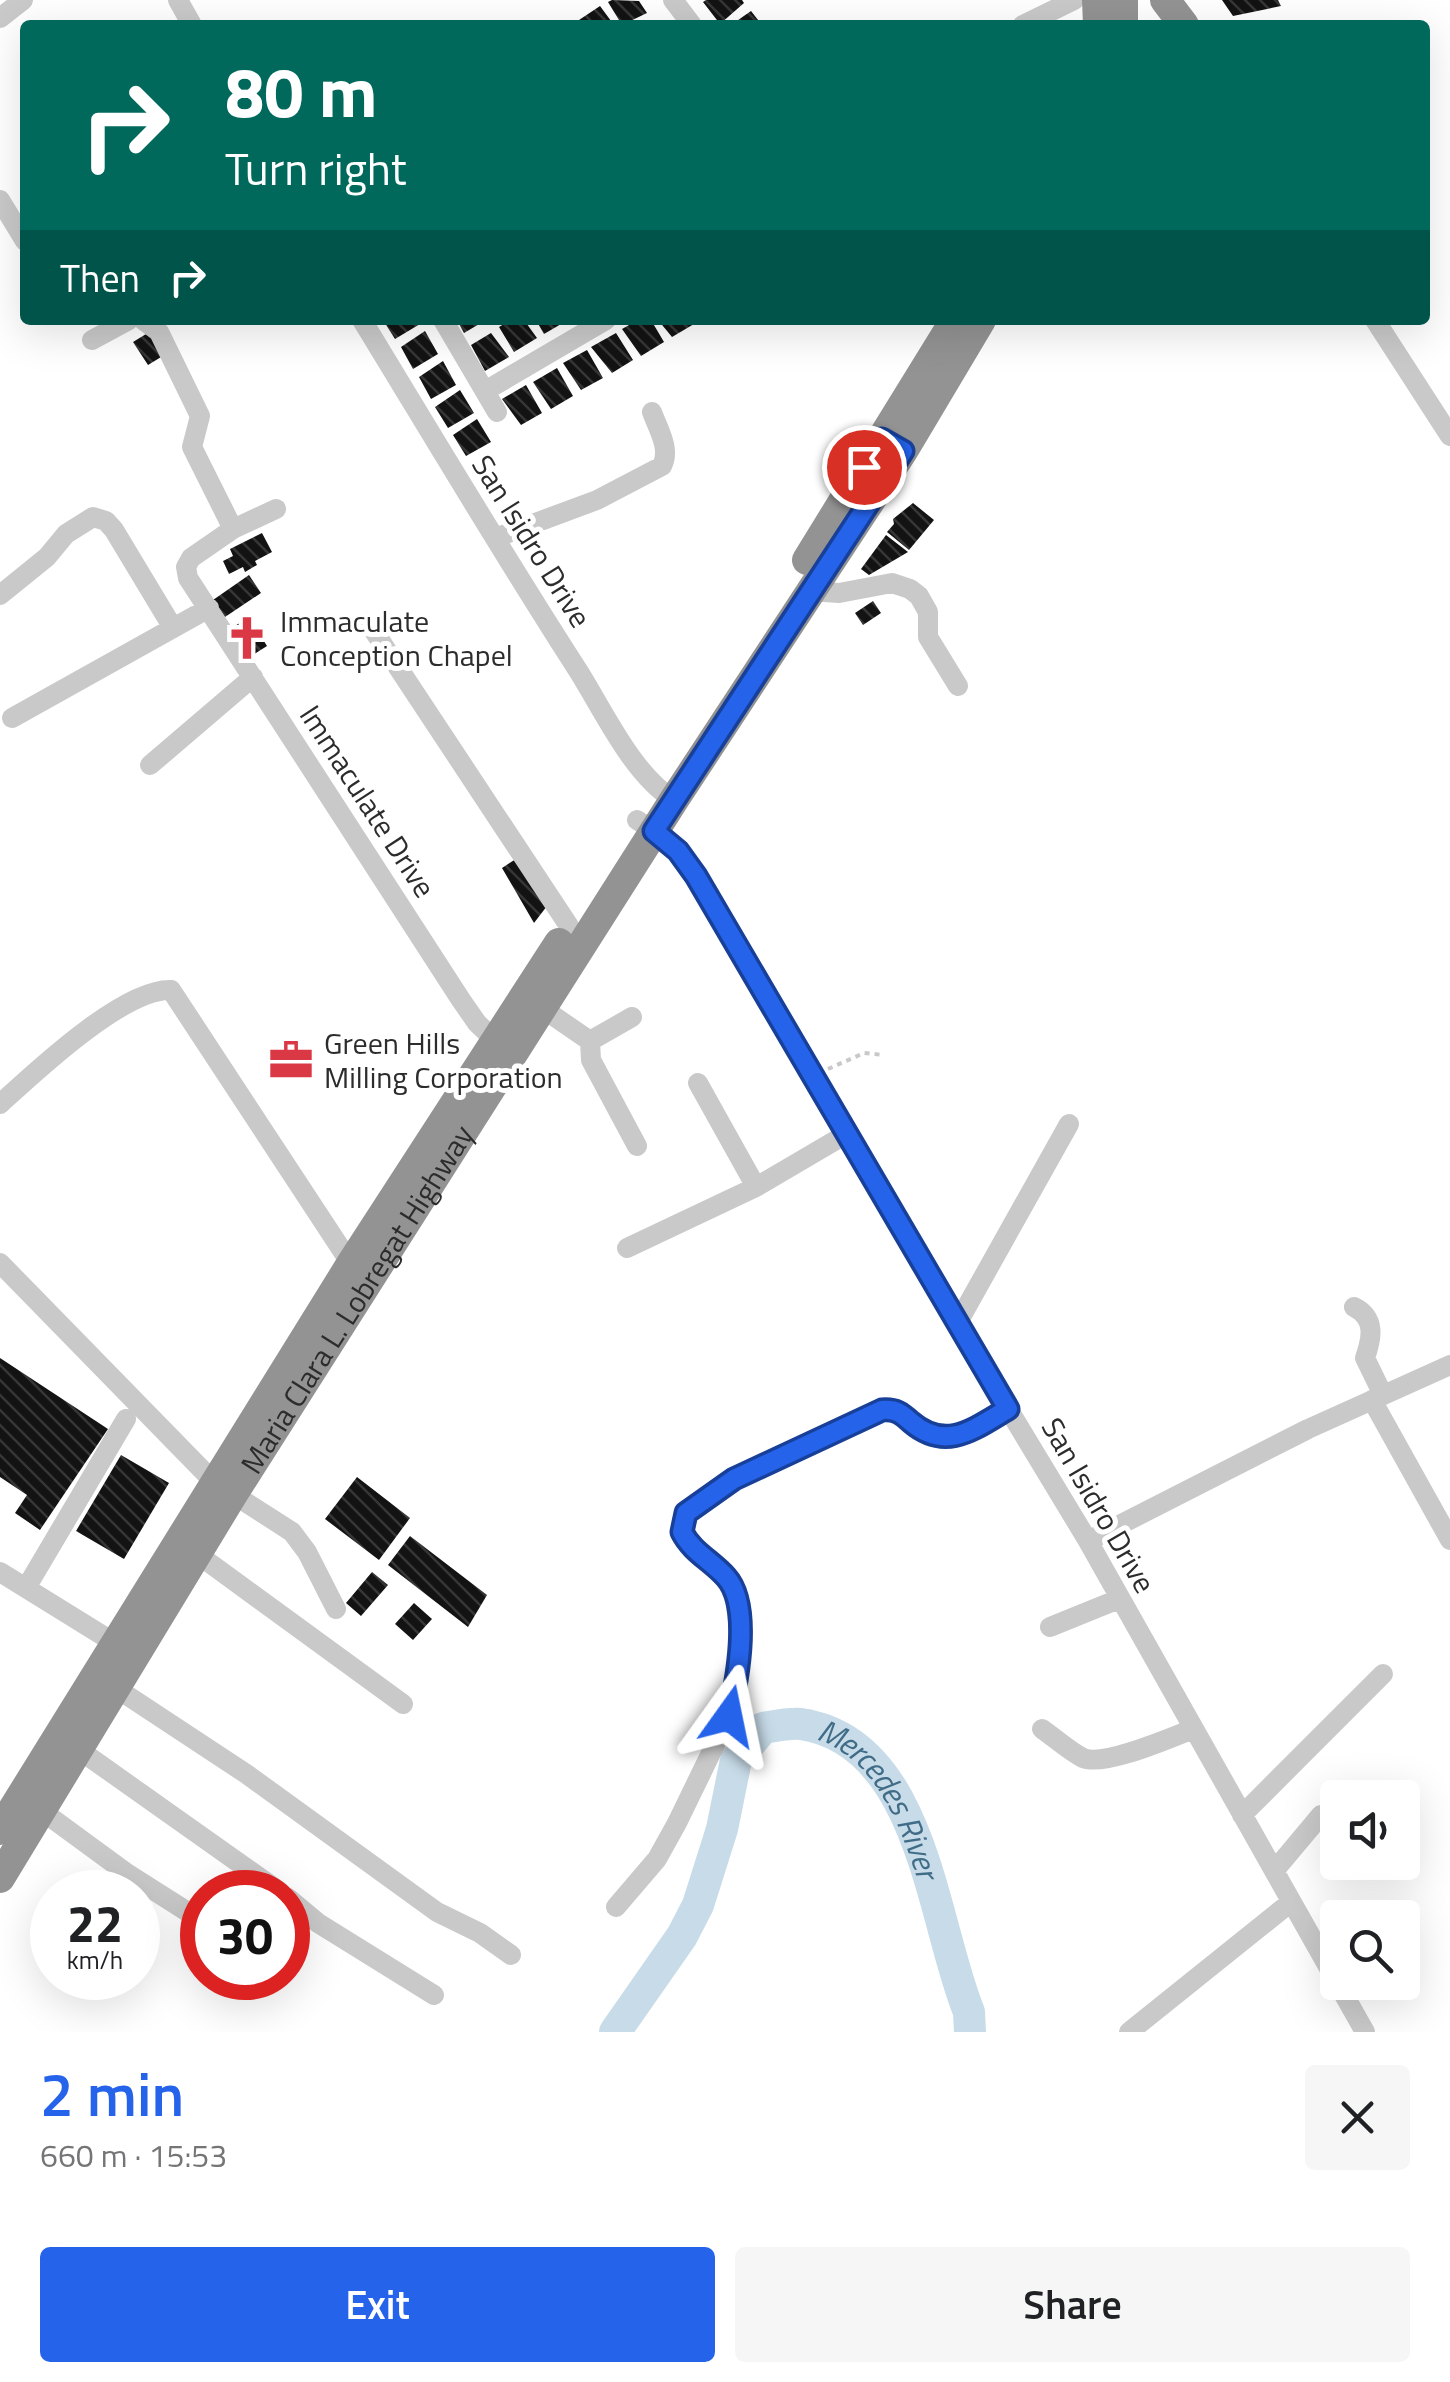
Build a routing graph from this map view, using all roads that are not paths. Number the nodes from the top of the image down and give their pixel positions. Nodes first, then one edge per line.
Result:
1 (24, 0) edge
2 (1074, 0) edge
3 (1123, 0) edge
4 (1165, 0) edge
5 (0, 18) edge
6 (1108, 19) edge
7 (1033, 20) edge
8 (1180, 20) edge
9 (0, 200) edge
10 (20, 233) edge
11 (120, 325) edge
12 (150, 325) edge
13 (365, 325) edge
14 (446, 325) edge
15 (597, 325) edge
16 (952, 325) edge
17 (977, 325) edge
18 (1379, 325) edge
19 (92, 340) dead end
20 (485, 391) junction
21 (497, 412) dead end
22 (652, 412) dead end
23 (1450, 436) edge
24 (892, 445) junction
25 (276, 509) dead end
26 (233, 529) junction
27 (495, 538) junction
28 (810, 591) junction
29 (0, 594) edge
30 (209, 608) junction
31 (368, 622) dead end
32 (173, 628) junction
33 (254, 677) junction
34 (958, 686) dead end
35 (12, 718) dead end
36 (150, 765) dead end
37 (666, 794) junction
38 (646, 826) junction
39 (570, 926) junction
40 (542, 1008) junction
41 (632, 1017) dead end
42 (590, 1041) junction
43 (504, 1048) junction
44 (698, 1083) dead end
45 (4, 1092) edge
46 (1069, 1124) dead end
47 (848, 1133) junction
48 (637, 1146) dead end
49 (756, 1186) junction
50 (627, 1248) dead end
51 (0, 1263) edge
52 (361, 1270) junction
53 (1354, 1307) dead end
54 (957, 1324) junction
55 (1450, 1364) edge
56 (1377, 1398) junction
57 (1008, 1409) junction
58 (126, 1419) dead end
59 (224, 1488) junction
60 (1450, 1540) edge
61 (1088, 1541) junction
62 (196, 1553) junction
63 (0, 1572) edge
64 (26, 1588) junction
65 (1119, 1599) junction
66 (336, 1609) dead end
67 (1050, 1627) dead end
68 (126, 1650) junction
69 (1383, 1674) dead end
70 (116, 1688) junction
71 (403, 1704) dead end
72 (1042, 1729) dead end
73 (1192, 1729) junction
74 (78, 1749) junction
75 (14, 1813) edge
76 (1242, 1816) junction
77 (1320, 1816) edge
78 (249, 1870) edge
79 (1274, 1871) junction
80 (0, 1878) edge
81 (1291, 1902) junction
82 (180, 1907) edge
83 (616, 1907) dead end
84 (310, 1916) edge
85 (511, 1954) dead end
86 (434, 1995) dead end
87 (1129, 2032) edge
88 (1365, 2032) edge

1 - 5 street
2 - 7 street
3 - 6 highway
4 - 8 highway
9 - 10 street
11 - 19 street
12 - 26 street
13 - 27 street, San Isidro Drive
14 - 20 street
15 - 20 street
16 - 24 highway, Maria Clara L. Lobregat Highway
17 - 24 highway, Maria Clara L. Lobregat Highway
18 - 23 street
20 - 21 street
22 - 27 street
24 - 28 highway, Maria Clara L. Lobregat Highway
24 - 37 highway, Maria Clara L. Lobregat Highway
25 - 26 street
26 - 30 street, Immaculate Drive
27 - 37 street, San Isidro Drive
28 - 34 street
28 - 37 highway, Maria Clara L. Lobregat Highway
29 - 32 street
30 - 32 street
30 - 33 street, Immaculate Drive
31 - 39 street
32 - 35 street
33 - 36 street
33 - 43 street, Immaculate Drive
37 - 38 highway, Maria Clara L. Lobregat Highway
38 - 39 highway, Maria Clara L. Lobregat Highway
38 - 40 highway, Maria Clara L. Lobregat Highway
38 - 47 street, San Isidro Drive
39 - 43 highway, Maria Clara L. Lobregat Highway
40 - 42 street
40 - 43 highway, Maria Clara L. Lobregat Highway
41 - 42 street
42 - 48 street
43 - 52 highway, Maria Clara L. Lobregat Highway
44 - 49 street
45 - 52 street
46 - 54 street
47 - 49 street
47 - 54 street, San Isidro Drive
49 - 50 street
51 - 59 street
52 - 59 highway, Maria Clara L. Lobregat Highway
53 - 56 street
54 - 57 street, San Isidro Drive
55 - 56 street
56 - 60 street
56 - 61 street
57 - 61 street, San Isidro Drive
57 - 83 street
58 - 64 street
59 - 62 highway, Maria Clara L. Lobregat Highway
59 - 66 street
59 - 68 highway, Maria Clara L. Lobregat Highway
61 - 65 street, San Isidro Drive
62 - 68 highway, Maria Clara L. Lobregat Highway
62 - 71 street
63 - 64 street
64 - 68 street
65 - 67 street
65 - 73 street, San Isidro Drive
68 - 70 highway, Maria Clara L. Lobregat Highway
68 - 75 highway, Maria Clara L. Lobregat Highway
69 - 76 street
70 - 74 highway, Maria Clara L. Lobregat Highway
70 - 85 street
72 - 73 street
73 - 76 street, San Isidro Drive
74 - 75 highway, Maria Clara L. Lobregat Highway
74 - 78 street
75 - 80 highway, Maria Clara L. Lobregat Highway
75 - 82 street
76 - 79 street, San Isidro Drive
77 - 79 street
79 - 81 street, San Isidro Drive
81 - 87 street
81 - 88 street, San Isidro Drive
84 - 86 street

